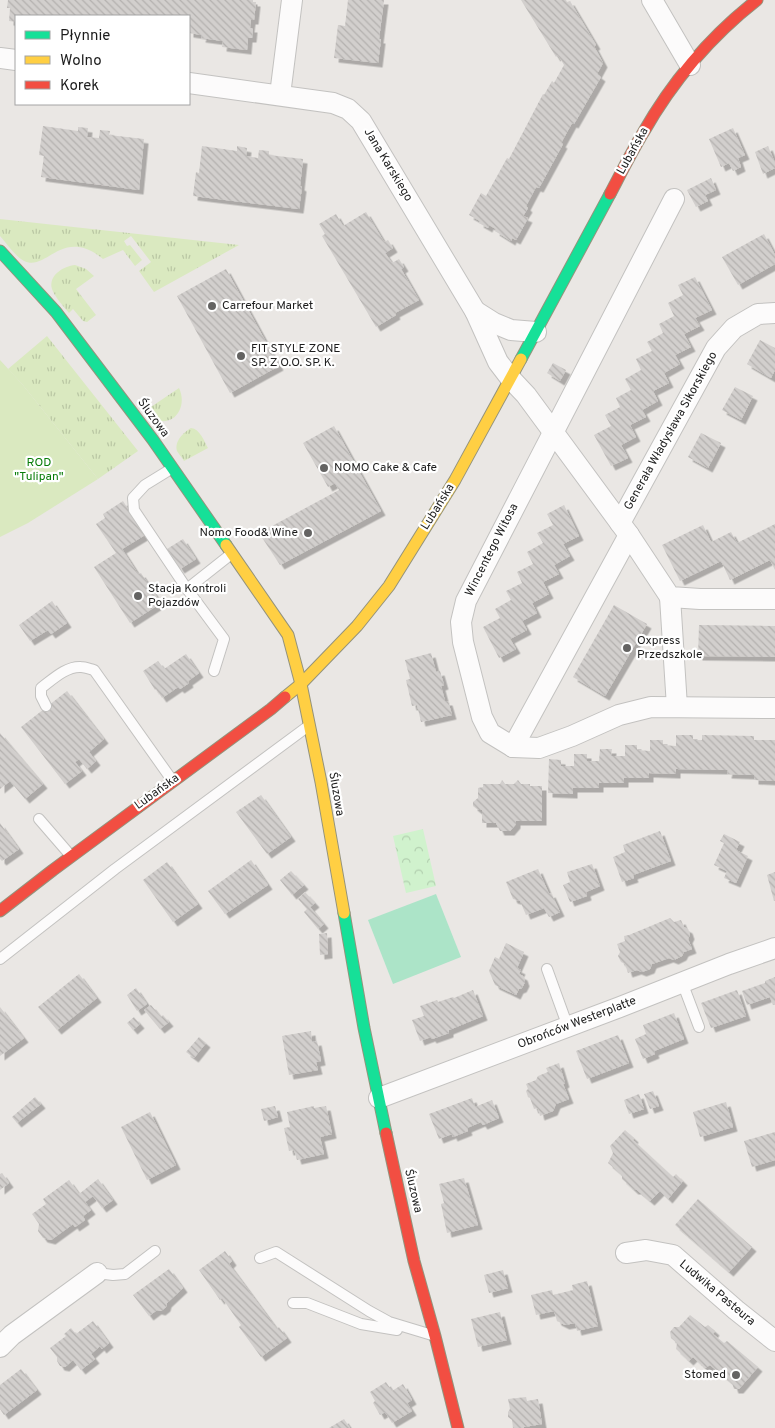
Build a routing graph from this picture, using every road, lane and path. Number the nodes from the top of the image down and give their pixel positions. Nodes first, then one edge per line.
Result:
1 (292, 0) edge
2 (652, 0) edge
3 (757, 0) edge
4 (0, 58) edge
5 (15, 60) edge
6 (690, 65) junction
7 (190, 83) edge
8 (280, 96) junction
9 (674, 199) dead end
10 (0, 250) edge
11 (475, 311) junction
12 (775, 313) edge
13 (536, 332) junction
14 (511, 379) junction
15 (553, 432) junction
16 (172, 468) junction
17 (624, 529) junction
18 (231, 554) junction
19 (187, 589) junction
20 (670, 597) junction
21 (775, 599) edge
22 (214, 671) dead end
23 (301, 684) junction
24 (46, 706) dead end
25 (677, 707) junction
26 (775, 708) edge
27 (308, 726) junction
28 (513, 747) junction
29 (172, 781) junction
30 (38, 819) dead end
31 (71, 857) junction
32 (0, 911) edge
33 (775, 948) edge
34 (0, 959) edge
35 (547, 969) dead end
36 (682, 982) junction
37 (568, 1027) junction
38 (699, 1027) dead end
39 (379, 1098) junction
40 (155, 1250) dead end
41 (626, 1253) dead end
42 (260, 1258) dead end
43 (97, 1273) joint
44 (292, 1303) dead end
45 (435, 1336) junction
46 (775, 1341) edge
47 (0, 1346) edge
48 (458, 1428) edge

1 - 8 street
2 - 6 street
3 - 6 street, Lubańska
4 - 5 street
6 - 13 street, Lubańska
7 - 8 street, Jana Karskiego
8 - 11 street, Jana Karskiego
9 - 15 street, Wincentego Witosa
10 - 16 street, Śluzowa
11 - 13 street, Jana Karskiego
11 - 14 street, Jana Karskiego
12 - 17 street, Generała Władysława Sikorskiego
13 - 14 street, Lubańska
14 - 15 street
14 - 23 street, Lubańska
15 - 17 street
15 - 28 street, Wincentego Witosa
16 - 18 street, Śluzowa
16 - 19 lane
17 - 20 street
17 - 28 street, Generała Władysława Sikorskiego
18 - 19 lane
18 - 23 street, Śluzowa
19 - 22 lane
20 - 21 street
20 - 25 street
23 - 27 street, Śluzowa
23 - 29 street, Lubańska
24 - 29 lane
25 - 26 street
25 - 28 street
27 - 34 lane
27 - 39 street, Śluzowa
29 - 31 street, Lubańska
30 - 31 lane
31 - 32 street, Lubańska
33 - 36 street, Obrońców Westerplatte
35 - 37 lane
36 - 37 street, Obrońców Westerplatte
36 - 38 lane
37 - 39 street, Obrońców Westerplatte
39 - 45 street, Śluzowa
40 - 43 lane
41 - 46 street, Ludwika Pasteura
42 - 45 lane
43 - 47 street
44 - 45 lane
45 - 48 street, Śluzowa

